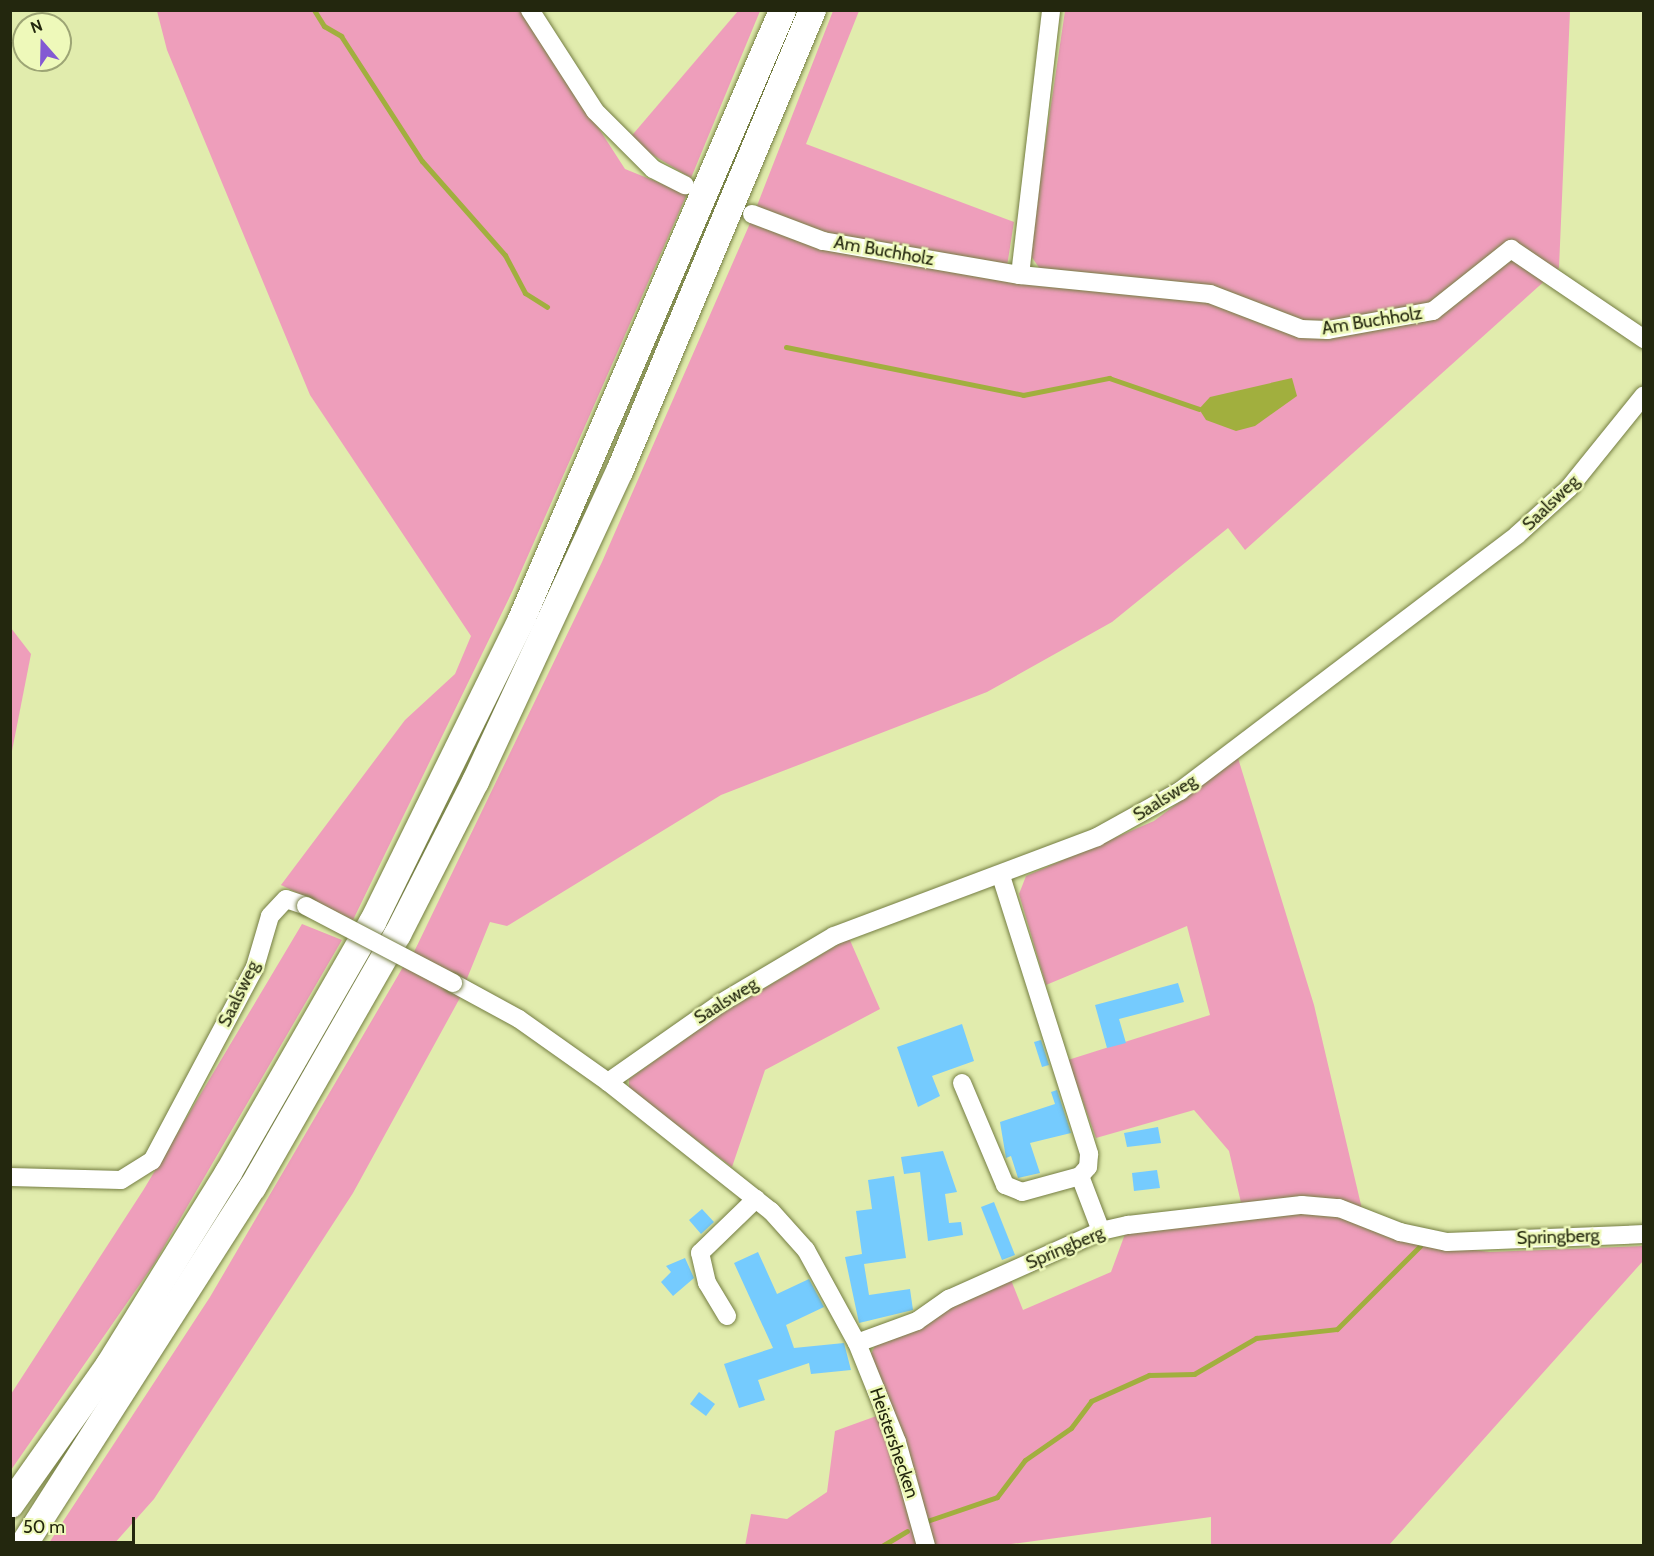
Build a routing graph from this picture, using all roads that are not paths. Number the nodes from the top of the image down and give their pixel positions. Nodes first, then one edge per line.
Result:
1 (530, 10) edge
2 (782, 10) edge
3 (812, 10) edge
4 (1051, 10) edge
5 (685, 185) dead end
6 (752, 214) dead end
7 (1020, 275) junction
8 (1644, 339) edge
9 (1644, 395) edge
10 (1000, 876) junction
11 (962, 1083) dead end
12 (610, 1084) junction
13 (1080, 1176) junction
14 (10, 1178) edge
15 (756, 1199) junction
16 (1101, 1231) junction
17 (1644, 1234) edge
18 (727, 1316) dead end
19 (857, 1343) junction
20 (10, 1504) edge
21 (22, 1545) edge
22 (926, 1545) edge

1 - 5 street
2 - 20 highway
3 - 21 highway
4 - 7 street
6 - 7 street, Am Buchholz
7 - 8 street, Am Buchholz
9 - 10 street, Saalsweg
10 - 12 street, Saalsweg
10 - 13 street
11 - 13 street
12 - 14 street, Saalsweg, bridge
12 - 15 street
13 - 16 street
15 - 18 street
15 - 19 street
16 - 17 street, Springberg
16 - 19 street, Springberg
19 - 22 street, Heistershecken

